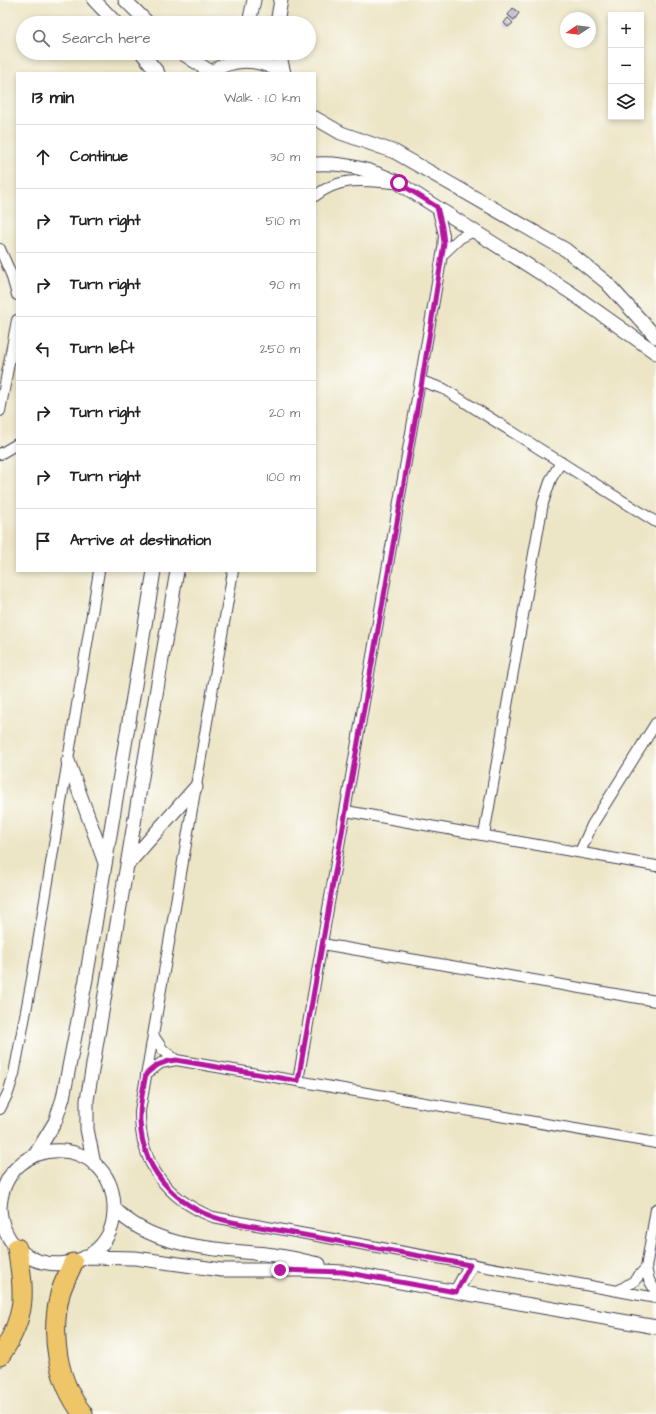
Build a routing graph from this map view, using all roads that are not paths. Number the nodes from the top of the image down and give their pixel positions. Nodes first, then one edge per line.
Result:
1 (94, 0) edge
2 (125, 0) edge
3 (254, 0) edge
4 (281, 0) edge
5 (109, 16) edge
6 (141, 16) edge
7 (251, 16) edge
8 (279, 16) edge
9 (148, 60) edge
10 (192, 60) edge
11 (229, 60) edge
12 (281, 60) edge
13 (225, 64) junction
14 (157, 72) edge
15 (210, 72) edge
16 (213, 72) edge
17 (282, 72) edge
18 (284, 72) edge
19 (316, 119) edge
20 (316, 164) edge
21 (399, 183) junction
22 (316, 195) edge
23 (437, 207) junction
24 (474, 231) junction
25 (0, 248) edge
26 (442, 255) junction
27 (16, 291) edge
28 (16, 325) edge
29 (656, 337) edge
30 (656, 353) edge
31 (422, 381) junction
32 (0, 411) edge
33 (16, 445) edge
34 (0, 454) edge
35 (561, 462) junction
36 (656, 522) edge
37 (99, 572) edge
38 (154, 572) edge
39 (177, 572) edge
40 (233, 572) edge
41 (656, 723) edge
42 (68, 761) junction
43 (196, 787) junction
44 (346, 811) junction
45 (484, 835) junction
46 (580, 852) junction
47 (105, 864) junction
48 (128, 864) junction
49 (656, 866) edge
50 (322, 944) junction
51 (656, 1001) edge
52 (153, 1035) junction
53 (176, 1060) junction
54 (146, 1074) junction
55 (298, 1081) junction
56 (0, 1109) edge
57 (656, 1143) edge
58 (35, 1154) junction
59 (94, 1164) junction
60 (6, 1173) edge
61 (0, 1208) edge
62 (114, 1208) junction
63 (656, 1209) edge
64 (1, 1223) edge
65 (17, 1248) junction
66 (80, 1260) junction
67 (470, 1265) junction
68 (646, 1268) junction
69 (343, 1272) junction
70 (618, 1291) junction
71 (456, 1292) junction
72 (656, 1292) edge
73 (656, 1298) edge
74 (656, 1327) edge
75 (0, 1356) edge
76 (83, 1414) edge

1 - 5 street
2 - 6 street
3 - 7 street
4 - 8 street
9 - 14 street
10 - 15 street
11 - 13 street
12 - 18 street
13 - 16 street
13 - 17 street
19 - 29 street
20 - 21 street
21 - 22 street
21 - 23 street
23 - 24 street
23 - 26 street
24 - 26 street
24 - 30 street
25 - 27 street
26 - 31 street
28 - 32 street
31 - 35 street
31 - 44 street
33 - 34 street
35 - 36 street
35 - 45 street
37 - 42 street
38 - 47 street
39 - 48 street
40 - 43 street
41 - 46 street
42 - 47 street
42 - 56 street
43 - 48 street
43 - 52 street
44 - 45 street
44 - 50 street
45 - 46 street
46 - 49 street
47 - 58 street
48 - 59 street
50 - 51 street
50 - 55 street
52 - 53 street
52 - 54 street
53 - 54 street
53 - 55 street
54 - 67 street
55 - 57 street
58 - 59 street
58 - 60 street
59 - 62 street
60 - 61 street
61 - 64 street
62 - 66 street
62 - 69 street
63 - 68 street
64 - 65 street
65 - 66 street
65 - 75 highway
66 - 69 street
66 - 76 highway
67 - 70 street
67 - 71 street
68 - 70 street
68 - 72 street
69 - 71 street
70 - 73 street
71 - 74 street

